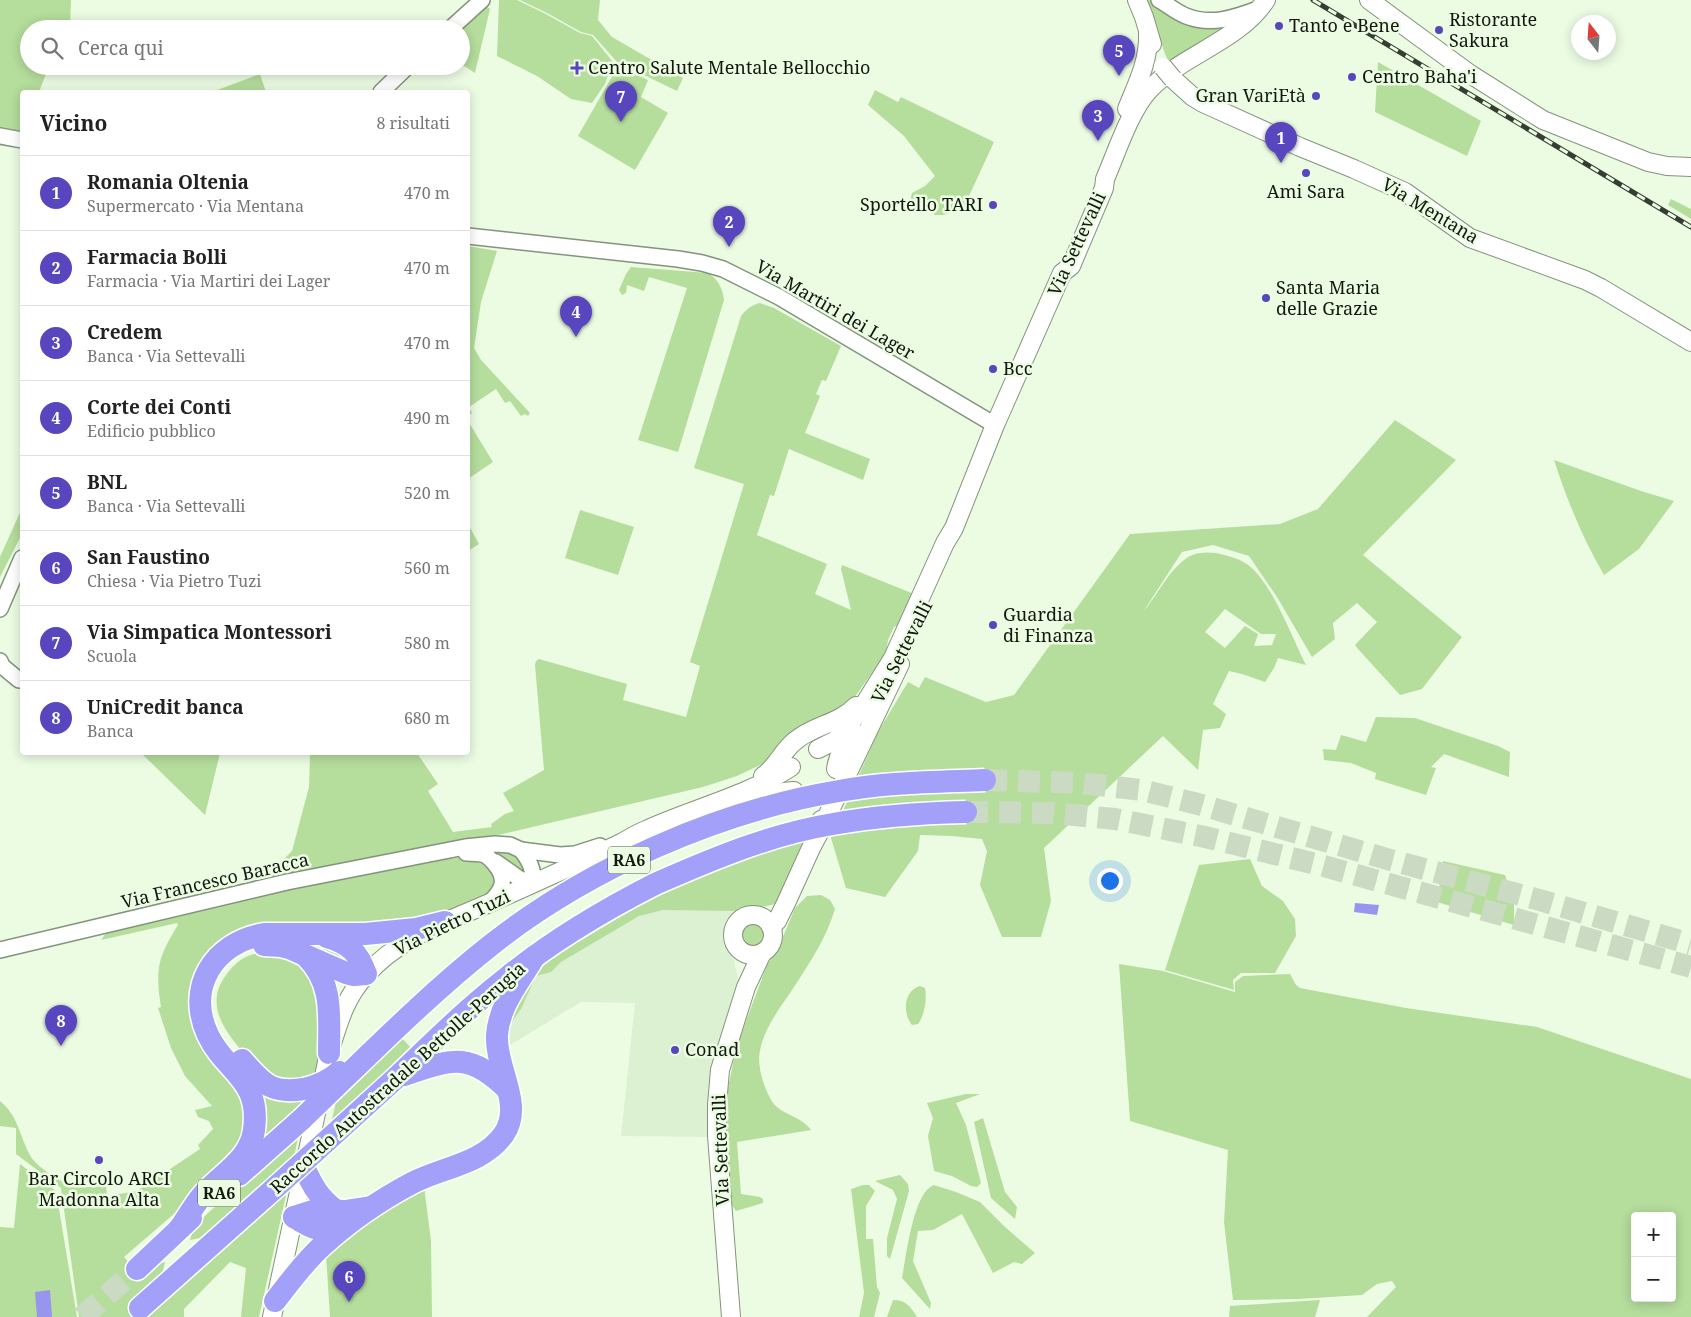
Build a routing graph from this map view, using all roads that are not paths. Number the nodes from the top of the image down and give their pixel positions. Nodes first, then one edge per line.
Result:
1 (482, 0) edge
2 (1137, 0) edge
3 (1159, 0) edge
4 (1369, 0) edge
5 (1264, 4) edge
6 (460, 20) edge
7 (1148, 34) junction
8 (399, 75) edge
9 (383, 90) edge
10 (1193, 97) junction
11 (0, 136) edge
12 (20, 140) edge
13 (1691, 167) edge
14 (1104, 188) junction
15 (470, 236) edge
16 (1062, 274) junction
17 (1691, 342) edge
18 (995, 425) junction
19 (20, 563) edge
20 (0, 609) edge
21 (897, 660) junction
22 (818, 749) junction
23 (791, 767) junction
24 (836, 769) junction
25 (985, 780) tunnel mouth
26 (828, 788) junction
27 (805, 792) junction
28 (703, 807) junction
29 (966, 812) tunnel mouth
30 (685, 814) junction
31 (820, 831) junction
32 (622, 842) junction
33 (811, 848) junction
34 (521, 850) junction
35 (439, 852) junction
36 (490, 858) junction
37 (534, 883) junction
38 (488, 904) junction
39 (445, 922) junction
40 (766, 922) junction
41 (318, 934) junction
42 (0, 950) edge
43 (754, 953) junction
44 (305, 956) junction
45 (534, 957) junction
46 (366, 974) junction
47 (453, 976) junction
48 (329, 1052) junction
49 (396, 1078) junction
50 (509, 1090) junction
51 (305, 1170) junction
52 (294, 1217) junction
53 (339, 1219) junction
54 (180, 1228) junction
55 (137, 1268) tunnel mouth
56 (140, 1308) dead end
57 (274, 1309) edge
58 (731, 1317) edge

1 - 6 street
2 - 7 main road
3 - 5 street, Via Settevalli
4 - 13 main road
5 - 14 main road, Via Settevalli
7 - 10 main road
7 - 16 main road
8 - 9 street
10 - 14 main road
10 - 17 main road, Via Mentana
11 - 12 street
14 - 16 main road, Via Settevalli
15 - 18 street, Via Martiri dei Lager
16 - 18 main road, Via Settevalli
18 - 21 main road, Via Settevalli
19 - 20 street
21 - 22 main road, Via Settevalli
21 - 24 main road, Via Settevalli
21 - 28 main road
21 - 31 main road
22 - 23 main road
22 - 24 main road
23 - 27 main road
23 - 28 main road, Via Pietro Tuzi
24 - 26 main road
25 - 47 highway, RA6, bridge
26 - 27 main road
26 - 31 main road, Via Settevalli
27 - 32 main road, Via Pietro Tuzi
27 - 33 main road, Via Settevalli
28 - 30 main road, Via Pietro Tuzi
29 - 45 highway, Raccordo Autostradale Bettolle-Perugia / RA6, bridge
30 - 32 main road, Via Pietro Tuzi
30 - 34 street
31 - 33 main road, Via Settevalli
32 - 37 main road, Via Pietro Tuzi
33 - 40 main road, Via Settevalli
34 - 35 street
34 - 37 street
35 - 36 street
35 - 42 street, Via Francesco Baracca
36 - 37 street
36 - 38 street
37 - 38 main road, Via Pietro Tuzi
38 - 39 main road, Via Pietro Tuzi
39 - 41 highway
39 - 46 main road, Via Pietro Tuzi
40 - 43 main road, Via Settevalli
40 - 43 main road
41 - 46 highway
41 - 54 highway
43 - 58 main road, Via Settevalli
44 - 46 highway
44 - 47 highway, bridge
44 - 48 highway
45 - 49 highway, Raccordo Autostradale Bettolle-Perugia / RA6
45 - 50 highway
46 - 48 main road, Via Pietro Tuzi
47 - 54 highway, RA6, bridge
48 - 51 main road, Via Pietro Tuzi
49 - 50 highway
49 - 56 highway, Raccordo Autostradale Bettolle-Perugia / RA6, bridge
50 - 53 highway
51 - 52 main road, Via Pietro Tuzi
51 - 53 highway
52 - 53 highway
52 - 57 main road, Via Pietro Tuzi
53 - 57 highway
54 - 55 highway, RA6

